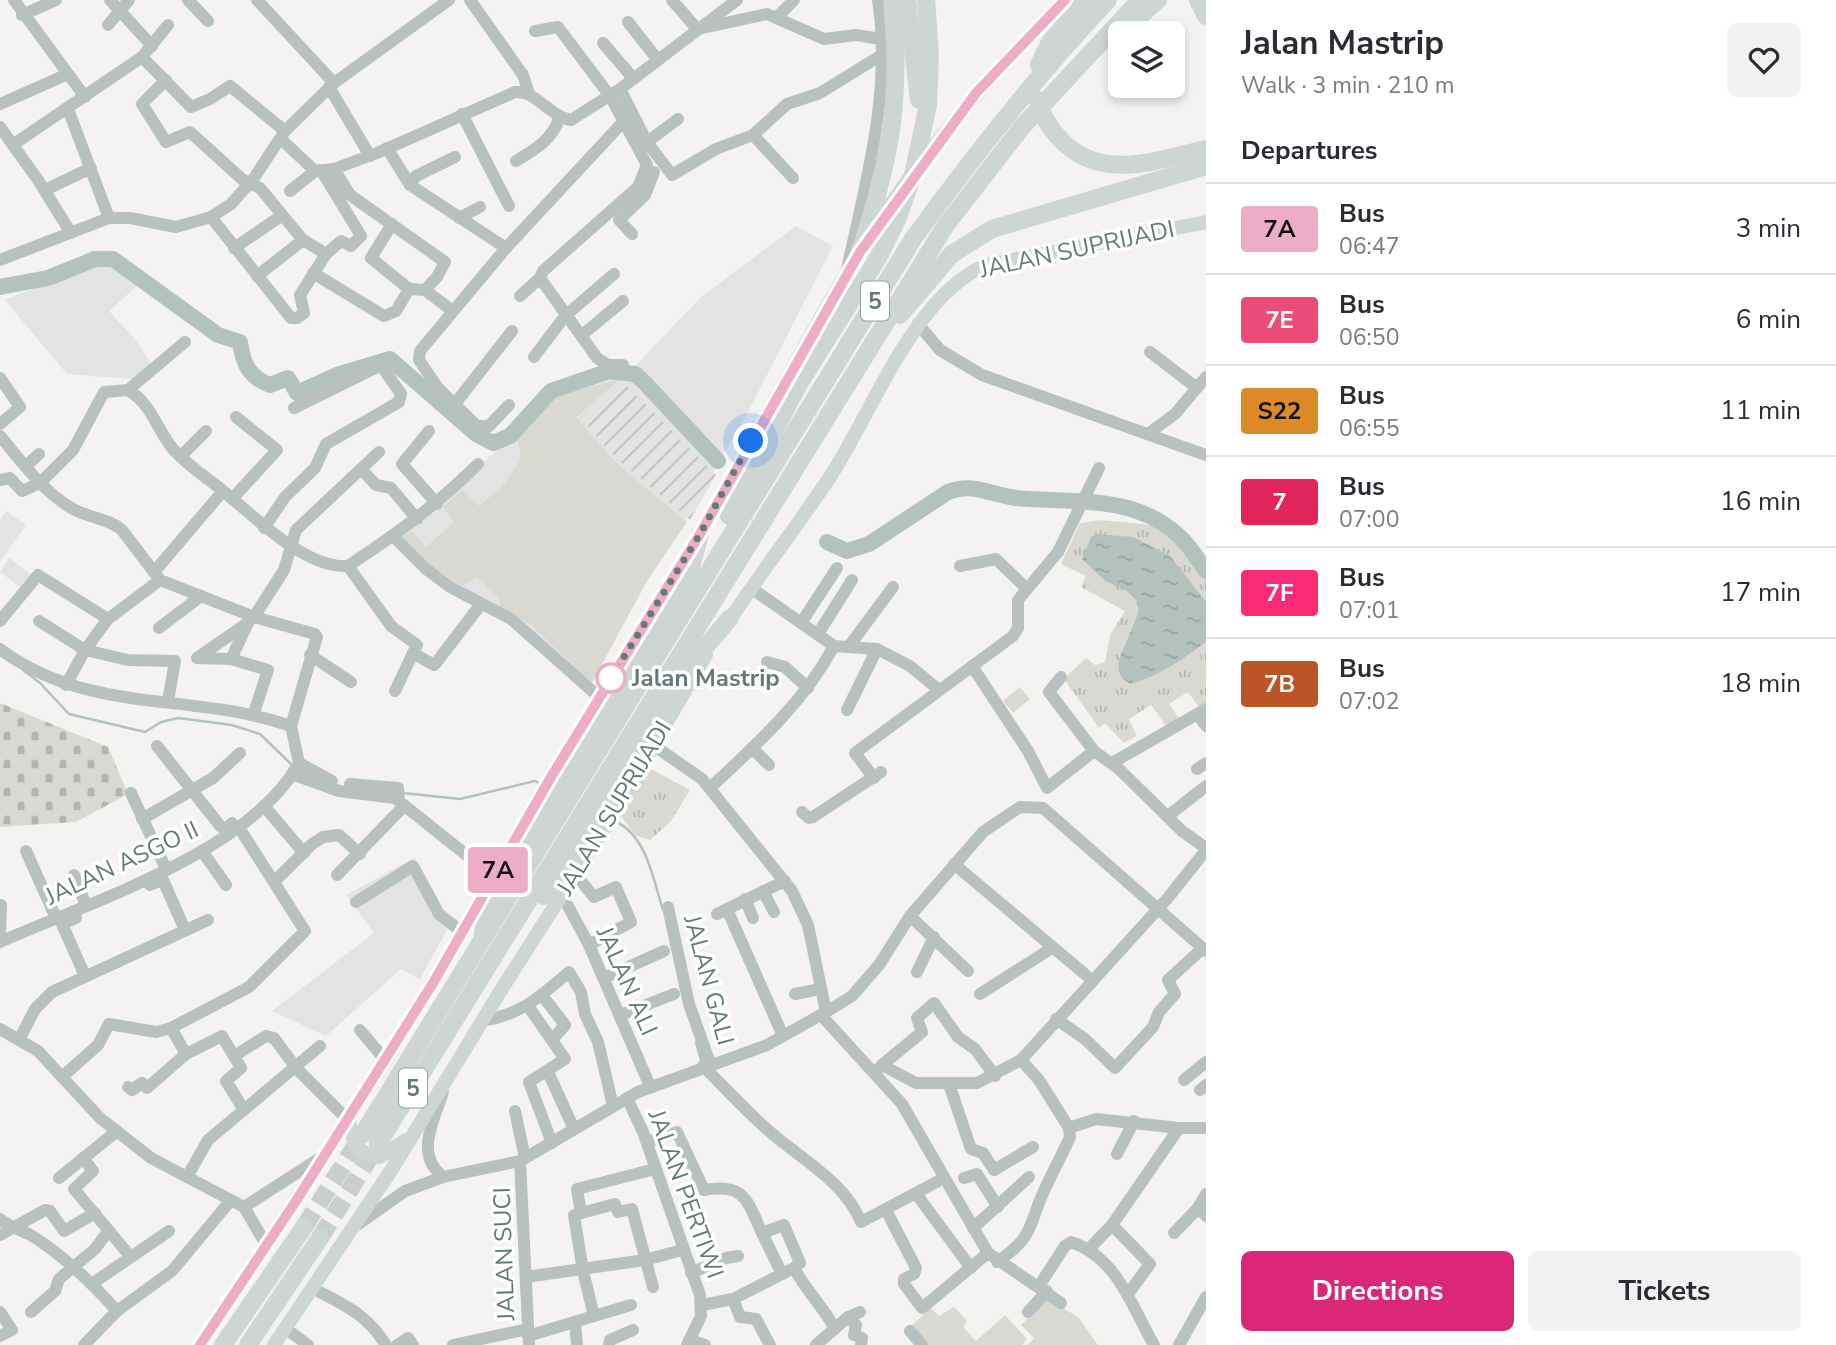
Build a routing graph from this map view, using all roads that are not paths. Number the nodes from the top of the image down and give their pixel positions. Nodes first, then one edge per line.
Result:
1 (14, 0) edge
2 (56, 0) edge
3 (110, 0) edge
4 (188, 0) edge
5 (257, 0) edge
6 (449, 0) edge
7 (470, 0) edge
8 (737, 0) edge
9 (794, 0) edge
10 (878, 0) edge
11 (891, 0) edge
12 (907, 0) edge
13 (926, 0) edge
14 (1065, 0) edge
15 (1086, 0) edge
16 (1108, 0) edge
17 (1198, 0) edge
18 (676, 1) edge
19 (1152, 1) edge
20 (125, 5) edge
21 (22, 15) junction
22 (779, 16) junction
23 (1206, 16) edge
24 (208, 21) dead end
25 (1133, 21) edge
26 (628, 22) dead end
27 (108, 25) dead end
28 (168, 25) dead end
29 (697, 29) junction
30 (535, 31) dead end
31 (881, 39) junction
32 (603, 43) dead end
33 (1108, 45) edge
34 (152, 46) junction
35 (880, 56) junction
36 (142, 57) junction
37 (657, 60) junction
38 (68, 74) junction
39 (633, 78) junction
40 (166, 80) junction
41 (331, 85) junction
42 (615, 93) junction
43 (529, 94) junction
44 (1051, 95) junction
45 (85, 97) junction
46 (0, 104) edge
47 (68, 109) junction
48 (462, 114) junction
49 (559, 118) junction
50 (678, 119) dead end
51 (623, 122) junction
52 (0, 127) edge
53 (753, 135) junction
54 (284, 136) junction
55 (920, 138) junction
56 (647, 142) junction
57 (14, 144) junction
58 (387, 148) junction
59 (1206, 149) edge
60 (370, 156) junction
61 (455, 157) dead end
62 (658, 158) junction
63 (516, 161) dead end
64 (1206, 166) edge
65 (91, 168) junction
66 (323, 170) junction
67 (793, 178) dead end
68 (248, 184) junction
69 (410, 185) junction
70 (45, 190) junction
71 (290, 191) dead end
72 (509, 206) dead end
73 (480, 207) dead end
74 (281, 216) junction
75 (211, 217) junction
76 (109, 218) junction
77 (459, 218) junction
78 (1206, 222) edge
79 (392, 224) junction
80 (71, 233) junction
81 (632, 234) dead end
82 (303, 240) junction
83 (234, 248) junction
84 (506, 248) junction
85 (860, 252) junction
86 (326, 254) junction
87 (0, 260) edge
88 (313, 273) junction
89 (614, 274) dead end
90 (257, 276) junction
91 (845, 276) junction
92 (540, 278) junction
93 (409, 289) junction
94 (425, 290) junction
95 (520, 296) dead end
96 (623, 301) dead end
97 (450, 309) dead end
98 (565, 316) junction
99 (918, 324) junction
100 (512, 331) dead end
101 (582, 335) junction
102 (185, 342) dead end
103 (1150, 352) dead end
104 (534, 357) dead end
105 (623, 365) dead end
106 (1206, 377) edge
107 (0, 378) edge
108 (849, 378) junction
109 (1197, 388) junction
110 (128, 390) junction
111 (454, 405) junction
112 (509, 405) dead end
113 (293, 408) dead end
114 (236, 417) dead end
115 (0, 424) edge
116 (206, 431) dead end
117 (429, 431) dead end
118 (1149, 433) junction
119 (0, 436) edge
120 (379, 452) dead end
121 (39, 454) dead end
122 (1206, 455) edge
123 (181, 456) junction
124 (478, 464) dead end
125 (26, 466) junction
126 (1099, 468) dead end
127 (361, 470) junction
128 (0, 480) edge
129 (40, 483) junction
130 (228, 495) junction
131 (436, 504) junction
132 (417, 519) junction
133 (264, 528) junction
134 (700, 534) junction
135 (393, 536) junction
136 (291, 544) junction
137 (348, 566) junction
138 (960, 566) dead end
139 (837, 568) dead end
140 (157, 576) junction
141 (852, 580) dead end
142 (893, 587) dead end
143 (751, 588) junction
144 (1026, 588) junction
145 (201, 596) junction
146 (481, 604) junction
147 (251, 618) junction
148 (730, 618) junction
149 (108, 620) junction
150 (0, 621) edge
151 (39, 621) dead end
152 (801, 623) junction
153 (674, 625) junction
154 (159, 628) dead end
155 (818, 634) junction
156 (850, 645) junction
157 (834, 646) junction
158 (0, 649) edge
159 (877, 649) junction
160 (85, 650) junction
161 (413, 653) junction
162 (310, 656) junction
163 (197, 658) junction
164 (231, 659) junction
165 (175, 661) junction
166 (767, 662) dead end
167 (972, 666) junction
168 (1061, 677) dead end
169 (351, 682) dead end
170 (66, 685) junction
171 (808, 688) junction
172 (939, 690) junction
173 (395, 691) dead end
174 (599, 697) junction
175 (168, 701) junction
176 (847, 710) dead end
177 (1202, 711) edge
178 (254, 713) junction
179 (291, 726) junction
180 (1206, 726) edge
181 (653, 745) junction
182 (157, 746) dead end
183 (752, 748) junction
184 (1094, 751) junction
185 (240, 753) dead end
186 (1112, 763) junction
187 (769, 765) dead end
188 (296, 768) junction
189 (562, 781) junction
190 (1206, 786) edge
191 (710, 788) junction
192 (1047, 788) junction
193 (193, 789) junction
194 (131, 793) dead end
195 (400, 799) junction
196 (267, 800) junction
197 (606, 800) junction
198 (1037, 806) junction
199 (572, 809) junction
200 (802, 812) dead end
201 (1168, 816) junction
202 (142, 819) junction
203 (238, 826) junction
204 (1206, 849) edge
205 (26, 851) dead end
206 (202, 851) junction
207 (304, 853) junction
208 (360, 854) junction
209 (954, 863) junction
210 (166, 869) junction
211 (575, 874) junction
212 (74, 875) dead end
213 (337, 875) dead end
214 (494, 877) junction
215 (275, 881) junction
216 (785, 881) junction
217 (226, 885) dead end
218 (763, 891) junction
219 (562, 895) junction
220 (745, 898) junction
221 (356, 902) dead end
222 (1, 905) edge
223 (86, 905) junction
224 (668, 907) dead end
225 (1158, 909) junction
226 (774, 912) dead end
227 (910, 916) junction
228 (56, 918) junction
229 (753, 918) dead end
230 (208, 920) dead end
231 (185, 930) junction
232 (462, 932) junction
233 (0, 936) edge
234 (934, 937) junction
235 (0, 942) edge
236 (589, 945) junction
237 (1052, 948) junction
238 (1204, 950) edge
239 (664, 951) dead end
240 (968, 971) dead end
241 (917, 972) dead end
242 (85, 976) junction
243 (604, 978) junction
244 (1093, 981) junction
245 (820, 989) junction
246 (674, 994) dead end
247 (795, 994) dead end
248 (980, 994) dead end
249 (542, 995) junction
250 (528, 1006) junction
251 (823, 1014) junction
252 (620, 1015) junction
253 (1056, 1019) junction
254 (482, 1021) junction
255 (171, 1028) junction
256 (0, 1029) edge
257 (360, 1030) dead end
258 (783, 1036) junction
259 (20, 1038) junction
260 (552, 1040) junction
261 (320, 1046) dead end
262 (187, 1054) junction
263 (234, 1056) junction
264 (1021, 1060) junction
265 (386, 1061) junction
266 (1206, 1062) edge
267 (706, 1065) junction
268 (297, 1069) junction
269 (878, 1069) junction
270 (548, 1072) junction
271 (995, 1076) junction
272 (62, 1077) junction
273 (446, 1080) junction
274 (1184, 1080) dead end
275 (949, 1084) junction
276 (650, 1086) junction
277 (128, 1087) dead end
278 (627, 1098) junction
279 (613, 1106) junction
280 (244, 1110) junction
281 (515, 1111) dead end
282 (348, 1120) junction
283 (1134, 1121) junction
284 (417, 1128) junction
285 (1069, 1128) junction
286 (1179, 1128) junction
287 (1206, 1128) edge
288 (573, 1129) junction
289 (117, 1131) junction
290 (363, 1134) tunnel mouth
291 (647, 1142) junction
292 (552, 1143) junction
293 (379, 1144) tunnel mouth
294 (1032, 1147) dead end
295 (326, 1154) junction
296 (1117, 1154) dead end
297 (83, 1158) junction
298 (522, 1159) junction
299 (655, 1169) junction
300 (187, 1177) junction
301 (443, 1177) junction
302 (1029, 1177) dead end
303 (59, 1178) dead end
304 (944, 1178) junction
305 (964, 1178) dead end
306 (1206, 1194) edge
307 (918, 1195) junction
308 (231, 1200) junction
309 (244, 1207) junction
310 (998, 1207) junction
311 (886, 1210) junction
312 (1202, 1212) edge
313 (94, 1213) junction
314 (581, 1213) junction
315 (0, 1219) edge
316 (1112, 1226) junction
317 (304, 1227) tunnel mouth
318 (972, 1228) junction
319 (352, 1229) junction
320 (169, 1231) dead end
321 (6, 1232) edge
322 (762, 1233) junction
323 (1174, 1233) dead end
324 (106, 1234) dead end
325 (320, 1238) tunnel mouth
326 (267, 1246) junction
327 (682, 1250) junction
328 (1088, 1250) junction
329 (130, 1256) junction
330 (738, 1256) dead end
331 (993, 1257) junction
332 (645, 1260) junction
333 (72, 1267) junction
334 (794, 1268) junction
335 (971, 1268) junction
336 (583, 1271) junction
337 (691, 1273) junction
338 (782, 1274) junction
339 (526, 1278) junction
340 (93, 1283) junction
341 (312, 1287) junction
342 (653, 1287) dead end
343 (1043, 1289) junction
344 (1128, 1294) junction
345 (1206, 1297) edge
346 (733, 1299) junction
347 (1061, 1303) dead end
348 (631, 1305) dead end
349 (702, 1305) junction
350 (117, 1311) junction
351 (0, 1312) edge
352 (31, 1312) dead end
353 (860, 1312) dead end
354 (1028, 1312) dead end
355 (594, 1316) junction
356 (848, 1317) junction
357 (575, 1322) junction
358 (285, 1328) junction
359 (835, 1329) junction
360 (633, 1330) dead end
361 (910, 1331) dead end
362 (0, 1336) edge
363 (528, 1337) edge
364 (688, 1342) edge
365 (85, 1345) edge
366 (200, 1345) edge
367 (223, 1345) edge
368 (248, 1345) edge
369 (274, 1345) edge
370 (307, 1345) edge
371 (386, 1345) edge
372 (397, 1345) edge
373 (413, 1345) edge
374 (453, 1345) edge
375 (578, 1345) edge
376 (609, 1345) edge
377 (705, 1345) edge
378 (770, 1345) edge
379 (816, 1345) edge
380 (861, 1345) edge
381 (922, 1345) edge
382 (1154, 1345) edge
383 (1179, 1345) edge

1 - 21 street
2 - 21 street
3 - 20 street
4 - 24 street
5 - 41 street
6 - 41 street
7 - 43 street
8 - 29 street
9 - 22 street
10 - 31 street
11 - 85 highway
12 - 55 highway
13 - 55 highway
14 - 85 main road
15 - 59 highway
16 - 153 highway, 5
17 - 23 highway
18 - 29 street
19 - 25 highway
19 - 44 highway, 5
20 - 27 street
20 - 34 street
21 - 38 street
22 - 29 street
22 - 31 street
26 - 37 street
28 - 34 street
29 - 37 street
30 - 42 street
31 - 35 street
32 - 39 street
33 - 44 highway
34 - 36 street
35 - 53 street
35 - 91 street
36 - 40 street
36 - 45 street
37 - 39 street
38 - 45 street
38 - 46 street
39 - 42 street
40 - 54 street
40 - 68 street
41 - 54 street
41 - 60 street
42 - 49 street
42 - 51 street
42 - 56 street
43 - 48 street
43 - 49 street
44 - 108 highway, 5
45 - 47 street
47 - 57 street
47 - 65 street
48 - 58 street
48 - 72 street
49 - 63 street
50 - 56 street
51 - 84 street
51 - 92 street
52 - 57 street
53 - 62 street
53 - 67 street
54 - 66 street
54 - 68 street
55 - 153 highway
56 - 62 street
57 - 70 street
58 - 60 street
58 - 69 street
60 - 66 street
61 - 69 street
62 - 81 street
64 - 108 highway
65 - 70 street
65 - 76 street
66 - 71 street
66 - 79 street
66 - 86 street
68 - 74 street
68 - 75 street
69 - 77 street
70 - 80 street
73 - 77 street
74 - 82 street
74 - 83 street
75 - 76 street
75 - 83 street
76 - 80 street
77 - 84 street
78 - 99 main road, JALAN SUPRIJADI
79 - 93 street
79 - 94 street
80 - 87 street
82 - 86 street
82 - 90 street
83 - 90 street
84 - 111 street
85 - 91 main road
86 - 88 street
88 - 90 street
88 - 93 street
89 - 98 street
91 - 134 main road
92 - 95 street
92 - 98 street
93 - 94 street
94 - 97 street
96 - 101 street
98 - 101 street
98 - 104 street
99 - 118 street
99 - 143 main road, JALAN SUPRIJADI
100 - 111 street
101 - 105 street
102 - 110 street
103 - 109 street
106 - 109 street
107 - 115 street
108 - 197 highway, 5
109 - 118 street
110 - 123 street
110 - 129 street
111 - 112 street
113 - 133 street
114 - 130 street
116 - 123 street
117 - 131 street
118 - 122 street
119 - 125 street
120 - 127 street
121 - 125 street
123 - 130 street
124 - 131 street
125 - 129 street
126 - 144 street
127 - 132 street
127 - 136 street
128 - 129 street
129 - 140 street
130 - 133 street
130 - 140 street
131 - 132 street
132 - 135 street
133 - 136 street
134 - 174 main road
134 - 189 highway
135 - 137 street
135 - 146 street
136 - 137 street
136 - 147 street
137 - 161 street
138 - 144 street
139 - 152 street
140 - 145 street
140 - 149 street
141 - 155 street
142 - 156 street
143 - 148 main road, JALAN SUPRIJADI
143 - 152 street
144 - 167 street
145 - 147 street
145 - 154 street
146 - 161 street
146 - 174 street
147 - 162 street
147 - 163 street
147 - 164 street
148 - 181 main road, JALAN SUPRIJADI
148 - 197 highway
149 - 150 street
149 - 160 street
151 - 160 street
152 - 155 street
153 - 189 highway, 5
155 - 157 street
156 - 157 street
156 - 159 street
157 - 171 street
158 - 170 street
159 - 172 street
159 - 176 street
160 - 165 street
160 - 170 street
161 - 173 street
162 - 169 street
162 - 179 street
163 - 164 street
163 - 165 street
164 - 178 street
165 - 175 street
166 - 171 street
167 - 172 street
167 - 192 street
168 - 184 street
170 - 175 street
171 - 183 street
172 - 200 street
174 - 189 main road
175 - 178 street
177 - 180 street
177 - 186 street
178 - 179 street
179 - 188 street
181 - 191 street
181 - 197 main road, JALAN SUPRIJADI
182 - 193 street
183 - 187 street
183 - 191 street
184 - 186 street
184 - 192 street
185 - 193 street
186 - 201 street
188 - 195 street
188 - 196 street, JALAN ASGO II
189 - 199 highway
190 - 201 street
191 - 216 street
192 - 198 street
193 - 196 street
193 - 202 street
194 - 202 street
195 - 208 street
195 - 214 street
196 - 203 street, JALAN ASGO II
196 - 207 street
197 - 199 highway
198 - 209 street
198 - 225 street
199 - 211 main road, JALAN SUPRIJADI
199 - 214 main road
199 - 290 highway, 5
199 - 293 highway, 5
201 - 204 street
202 - 210 street
203 - 206 street, JALAN ASGO II
203 - 215 street
204 - 225 street
205 - 228 street
206 - 210 street, JALAN ASGO II
206 - 217 street
207 - 208 street
207 - 215 street
208 - 213 street
209 - 227 street
209 - 237 street
210 - 223 street, JALAN ASGO II
211 - 219 main road, JALAN SUPRIJADI
211 - 236 street
212 - 223 street
214 - 232 main road
215 - 255 street
216 - 218 street, JALAN GALI
216 - 245 street
218 - 220 street, JALAN GALI
218 - 226 street
219 - 236 street, JALAN ALI
219 - 254 main road, JALAN SUPRIJADI
220 - 229 street
220 - 258 street, JALAN GALI
221 - 232 street
222 - 233 street
223 - 228 street, JALAN ASGO II
224 - 267 street, JALAN GALI
225 - 238 street
225 - 244 street
227 - 234 street
227 - 251 street
228 - 235 street, JALAN ASGO II
230 - 231 street
231 - 242 street
231 - 242 street
232 - 265 main road
234 - 240 street
234 - 241 street
236 - 243 street, JALAN ALI
237 - 244 street
237 - 248 street
238 - 253 street
239 - 243 street
242 - 259 street
243 - 252 street, JALAN ALI
244 - 253 street
245 - 247 street
245 - 251 street
246 - 252 street
249 - 250 street
249 - 260 street
249 - 279 street
250 - 254 street
250 - 260 street
251 - 258 street
251 - 269 street
252 - 276 street, JALAN ALI
253 - 264 street
254 - 273 main road, JALAN SUPRIJADI
255 - 262 street
255 - 272 street
256 - 259 street
257 - 265 street
258 - 267 street
259 - 272 street
260 - 270 street
261 - 268 street
262 - 263 street
262 - 277 street
263 - 268 street
263 - 280 street
264 - 271 street
264 - 285 street
265 - 282 main road
266 - 274 street
267 - 276 street
267 - 311 street
268 - 280 street
268 - 282 street
269 - 271 street
269 - 275 street
269 - 304 street
270 - 288 street
270 - 292 street
271 - 275 street
272 - 289 street
273 - 284 main road, JALAN SUPRIJADI
273 - 301 street
275 - 294 street
276 - 278 street
278 - 279 street
278 - 291 street, JALAN PERTIWI
279 - 288 street
280 - 300 street
281 - 298 street, JALAN SUCI
282 - 284 main road
282 - 295 main road
283 - 285 street
283 - 286 street
283 - 296 street
284 - 319 main road, JALAN SUPRIJADI
285 - 331 street
286 - 287 street
286 - 316 street
288 - 292 street
289 - 297 street
289 - 300 street
291 - 299 street, JALAN PERTIWI
291 - 322 street
292 - 298 street
295 - 309 street
295 - 326 main road
297 - 303 street
297 - 313 street
298 - 301 street
298 - 339 street, JALAN SUCI
299 - 314 street
299 - 327 street, JALAN PERTIWI
300 - 308 street
301 - 319 street
302 - 310 street
304 - 307 street
304 - 318 street
305 - 310 street
306 - 312 street
307 - 311 street
307 - 335 street
308 - 309 street
308 - 350 street
309 - 326 street
310 - 318 street
311 - 335 street
312 - 323 street
313 - 321 street
313 - 329 street
314 - 332 street
314 - 336 street
315 - 321 street
316 - 328 street
316 - 344 street
317 - 367 highway
318 - 331 street
319 - 341 main road, JALAN SUPRIJADI
320 - 329 street
321 - 333 street
322 - 334 street
322 - 338 street
324 - 333 street
325 - 368 highway
326 - 366 main road
327 - 332 street
327 - 337 street, JALAN PERTIWI
328 - 343 street
328 - 344 street
329 - 340 street
330 - 337 street
331 - 335 street
331 - 343 street
332 - 336 street
332 - 342 street
333 - 340 street
333 - 352 street
334 - 338 street
334 - 359 street
336 - 339 street
336 - 355 street
337 - 349 street, JALAN PERTIWI
338 - 346 street
339 - 363 street, JALAN SUCI
340 - 350 street
341 - 358 main road, JALAN SUPRIJADI
341 - 371 street
343 - 347 street
343 - 354 street
344 - 382 street
345 - 383 street
346 - 349 street
346 - 378 street
348 - 355 street
349 - 364 street, JALAN PERTIWI
350 - 365 street
351 - 362 street
353 - 356 street
355 - 357 street
356 - 359 street
356 - 380 street
357 - 363 street
357 - 375 street
358 - 369 main road, JALAN SUPRIJADI
358 - 370 street
359 - 379 street
360 - 376 street
361 - 381 street
363 - 374 street
364 - 377 street
372 - 373 street

